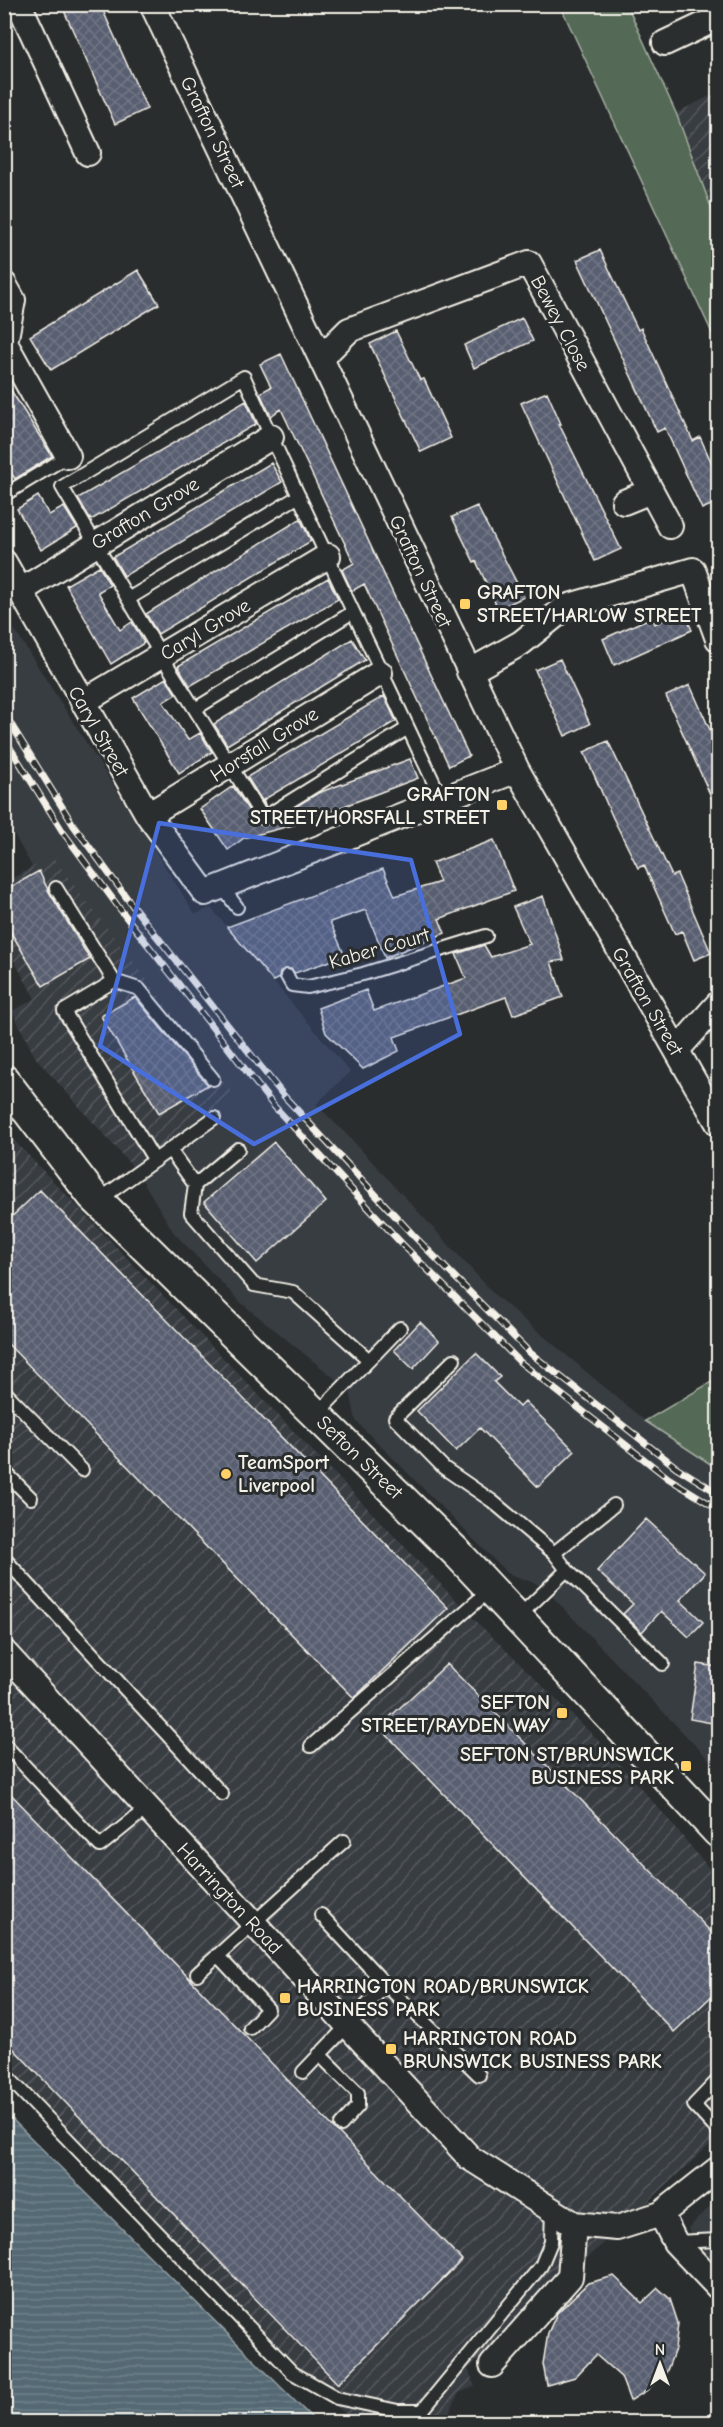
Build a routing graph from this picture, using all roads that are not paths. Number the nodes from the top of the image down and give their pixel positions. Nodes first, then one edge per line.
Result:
1 (19, 4) edge
2 (152, 4) edge
3 (718, 18) edge
4 (665, 43) dead end
5 (88, 153) dead end
6 (4, 284) edge
7 (321, 358) junction
8 (271, 437) junction
9 (68, 456) joint
10 (651, 491) junction
11 (4, 495) edge
12 (299, 496) junction
13 (624, 502) dead end
14 (670, 526) dead end
15 (94, 544) junction
16 (328, 556) junction
17 (4, 562) edge
18 (20, 591) junction
19 (128, 599) junction
20 (353, 612) junction
21 (718, 639) edge
22 (161, 655) junction
23 (469, 672) junction
24 (380, 673) junction
25 (83, 702) junction
26 (195, 709) junction
27 (408, 728) junction
28 (230, 766) junction
29 (517, 770) junction
30 (442, 800) junction
31 (148, 815) junction
32 (56, 888) dead end
33 (214, 890) junction
34 (237, 907) dead end
35 (486, 936) dead end
36 (287, 976) dead end
37 (114, 981) junction
38 (718, 1004) edge
39 (677, 1050) junction
40 (213, 1079) dead end
41 (4, 1080) edge
42 (214, 1118) dead end
43 (718, 1123) edge
44 (238, 1149) dead end
45 (170, 1150) junction
46 (155, 1161) junction
47 (195, 1185) junction
48 (98, 1201) junction
49 (400, 1328) dead end
50 (369, 1360) junction
51 (454, 1360) dead end
52 (4, 1391) edge
53 (316, 1415) junction
54 (82, 1470) dead end
55 (4, 1471) edge
56 (31, 1498) dead end
57 (614, 1505) dead end
58 (554, 1553) junction
59 (4, 1558) edge
60 (567, 1570) junction
61 (490, 1589) junction
62 (518, 1618) junction
63 (4, 1652) edge
64 (663, 1664) dead end
65 (4, 1744) edge
66 (311, 1746) dead end
67 (222, 1794) dead end
68 (147, 1808) junction
69 (718, 1832) edge
70 (344, 1841) dead end
71 (321, 1915) dead end
72 (254, 1924) junction
73 (217, 1955) junction
74 (197, 1974) dead end
75 (386, 1985) junction
76 (346, 2024) junction
77 (250, 2028) dead end
78 (319, 2054) junction
79 (303, 2072) dead end
80 (4, 2073) edge
81 (479, 2075) dead end
82 (718, 2080) edge
83 (340, 2125) dead end
84 (718, 2131) edge
85 (718, 2169) edge
86 (552, 2210) junction
87 (661, 2214) junction
88 (574, 2224) junction
89 (718, 2240) edge
90 (675, 2242) junction
91 (718, 2287) edge
92 (492, 2364) dead end

1 - 5 street
2 - 7 street, Grafton Street
3 - 4 street
6 - 9 street
7 - 10 street, Bewey Close
7 - 23 street, Grafton Street
8 - 12 lane
8 - 15 street, Grafton Grove
8 - 15 lane
9 - 11 lane
10 - 13 street
10 - 14 street, Bewey Close
12 - 16 lane
12 - 19 lane
15 - 18 street, Grafton Grove
15 - 19 lane
16 - 20 lane
16 - 22 street, Caryl Grove
17 - 18 street, Caryl Street
18 - 25 street, Caryl Street
19 - 22 lane
20 - 24 lane
20 - 26 lane
21 - 23 street
22 - 25 street, Caryl Grove
22 - 26 lane
23 - 29 street, Grafton Street
24 - 27 lane
24 - 28 street, Horsfall Grove
25 - 31 street, Caryl Street
26 - 28 lane
27 - 28 lane
27 - 30 lane
28 - 31 street, Horsfall Grove
29 - 30 street
29 - 39 street, Grafton Street
30 - 33 street
31 - 33 street, Caryl Street
32 - 37 lane
33 - 34 lane
35 - 36 lane, Kaber Court
37 - 40 lane
37 - 46 lane
38 - 39 street
39 - 43 street, Grafton Street
41 - 48 street, Sefton Street
42 - 45 lane
44 - 47 lane
45 - 46 lane
45 - 47 lane
46 - 48 lane
47 - 50 lane
48 - 53 street, Sefton Street
49 - 50 lane
50 - 53 lane
51 - 58 lane
52 - 54 lane
53 - 61 street, Sefton Street
55 - 56 lane
57 - 58 lane
58 - 60 lane
59 - 67 lane
60 - 62 lane
60 - 64 lane
61 - 62 street, Sefton Street
61 - 66 lane
62 - 69 street, Sefton Street
63 - 68 street, Harrington Road
65 - 68 lane
68 - 72 street, Harrington Road
70 - 72 lane
71 - 75 lane
72 - 73 lane
72 - 76 street, Harrington Road
73 - 74 lane
73 - 77 lane
75 - 76 lane
75 - 81 lane
76 - 78 lane
76 - 86 street, Harrington Road
78 - 79 lane
78 - 83 lane
80 - 86 lane
82 - 84 lane
85 - 87 street
86 - 88 street, Harrington Road
87 - 88 street
87 - 90 street
88 - 92 street
89 - 90 lane
90 - 91 street

